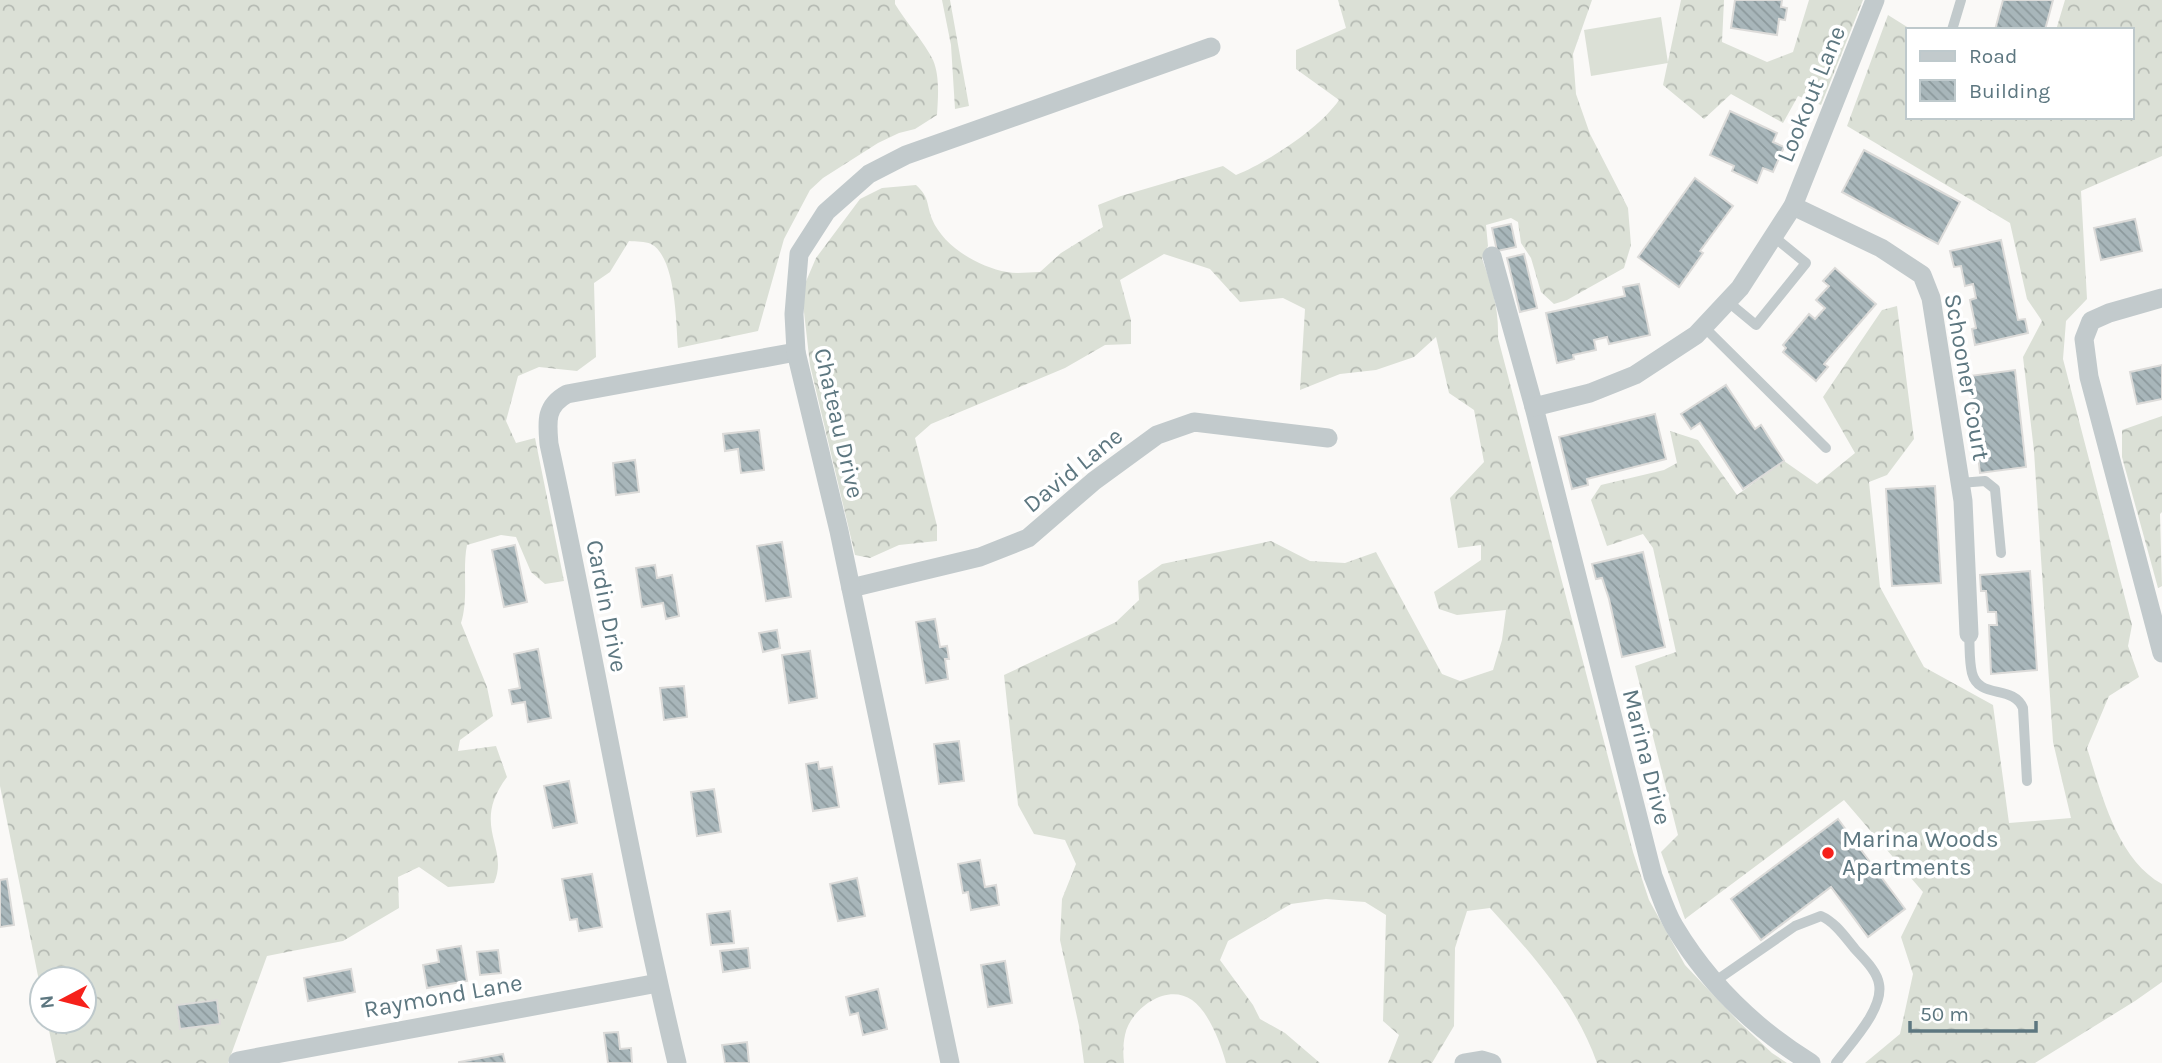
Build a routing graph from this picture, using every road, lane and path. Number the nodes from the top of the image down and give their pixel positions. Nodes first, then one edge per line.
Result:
1 (1875, 0) edge
2 (1961, 0) edge
3 (1953, 28) edge
4 (1211, 47) dead end
5 (1793, 206) junction
6 (1774, 237) junction
7 (1492, 256) dead end
8 (2162, 299) edge
9 (1727, 301) junction
10 (1703, 326) junction
11 (796, 352) junction
12 (1534, 407) junction
13 (1328, 438) dead end
14 (1826, 448) dead end
15 (1961, 483) junction
16 (2001, 553) dead end
17 (851, 588) junction
18 (1969, 634) joint
19 (2161, 650) edge
20 (2027, 781) dead end
21 (658, 983) junction
22 (1713, 983) junction
23 (266, 1059) edge
24 (238, 1061) dead end
25 (677, 1063) edge
26 (950, 1063) edge
27 (1464, 1063) edge
28 (1492, 1063) edge
29 (1811, 1063) edge
30 (1836, 1063) edge

1 - 5 street, Lookout Lane
2 - 3 lane
4 - 11 street, Chateau Drive
5 - 6 street
5 - 15 street, Schooner Court
6 - 9 street
6 - 9 lane
7 - 12 street, Marina Drive
8 - 19 street
9 - 10 street
10 - 12 street
10 - 14 lane
11 - 17 street, Chateau Drive
11 - 21 street, Cardin Drive
12 - 22 street, Marina Drive
13 - 17 street, David Lane
15 - 16 lane
15 - 18 street, Schooner Court
17 - 26 street, Chateau Drive
18 - 20 lane
21 - 23 street, Raymond Lane
21 - 25 street, Cardin Drive
22 - 29 street, Marina Drive
22 - 30 lane
23 - 24 street, Raymond Lane
27 - 28 street

